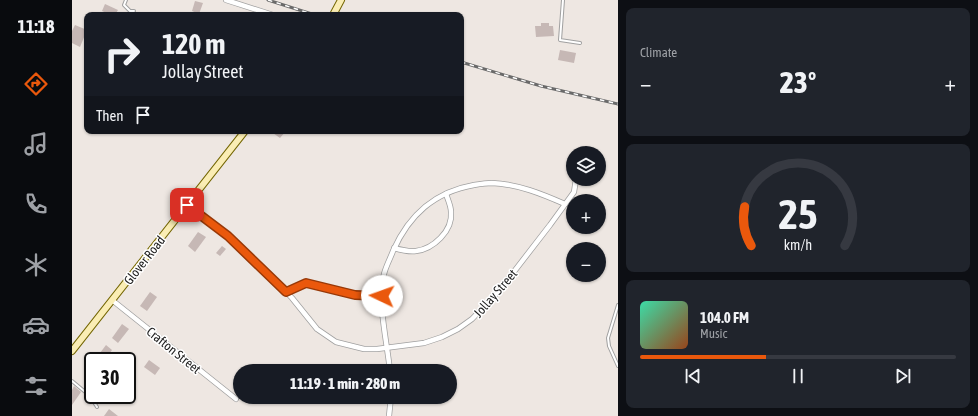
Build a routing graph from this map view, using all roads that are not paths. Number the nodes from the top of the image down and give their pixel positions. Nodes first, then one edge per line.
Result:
1 (126, 0) edge
2 (226, 0) edge
3 (341, 0) edge
4 (563, 0) edge
5 (134, 11) dead end
6 (264, 12) edge
7 (335, 12) edge
8 (580, 43) dead end
9 (243, 134) edge
10 (446, 194) junction
11 (566, 204) joint
12 (187, 205) junction
13 (394, 248) junction
14 (286, 292) junction
15 (382, 296) junction
16 (112, 300) junction
17 (618, 304) edge
18 (388, 347) junction
19 (72, 351) edge
20 (389, 364) edge
21 (618, 366) edge
22 (72, 381) edge
23 (233, 397) edge
24 (390, 404) edge
25 (97, 407) dead end
26 (389, 416) edge

1 - 5 lane
2 - 6 street
3 - 7 street
4 - 8 lane
9 - 12 street, Glover Road
10 - 11 street
10 - 13 street
10 - 13 street
11 - 18 street, Jollay Street
12 - 14 street, Jollay Street
12 - 16 street, Glover Road
13 - 15 street
14 - 15 street
14 - 18 street, Jollay Street
15 - 18 street
16 - 19 street, Glover Road
16 - 23 street, Crafton Street
17 - 21 lane
18 - 20 street
22 - 25 lane
24 - 26 street

